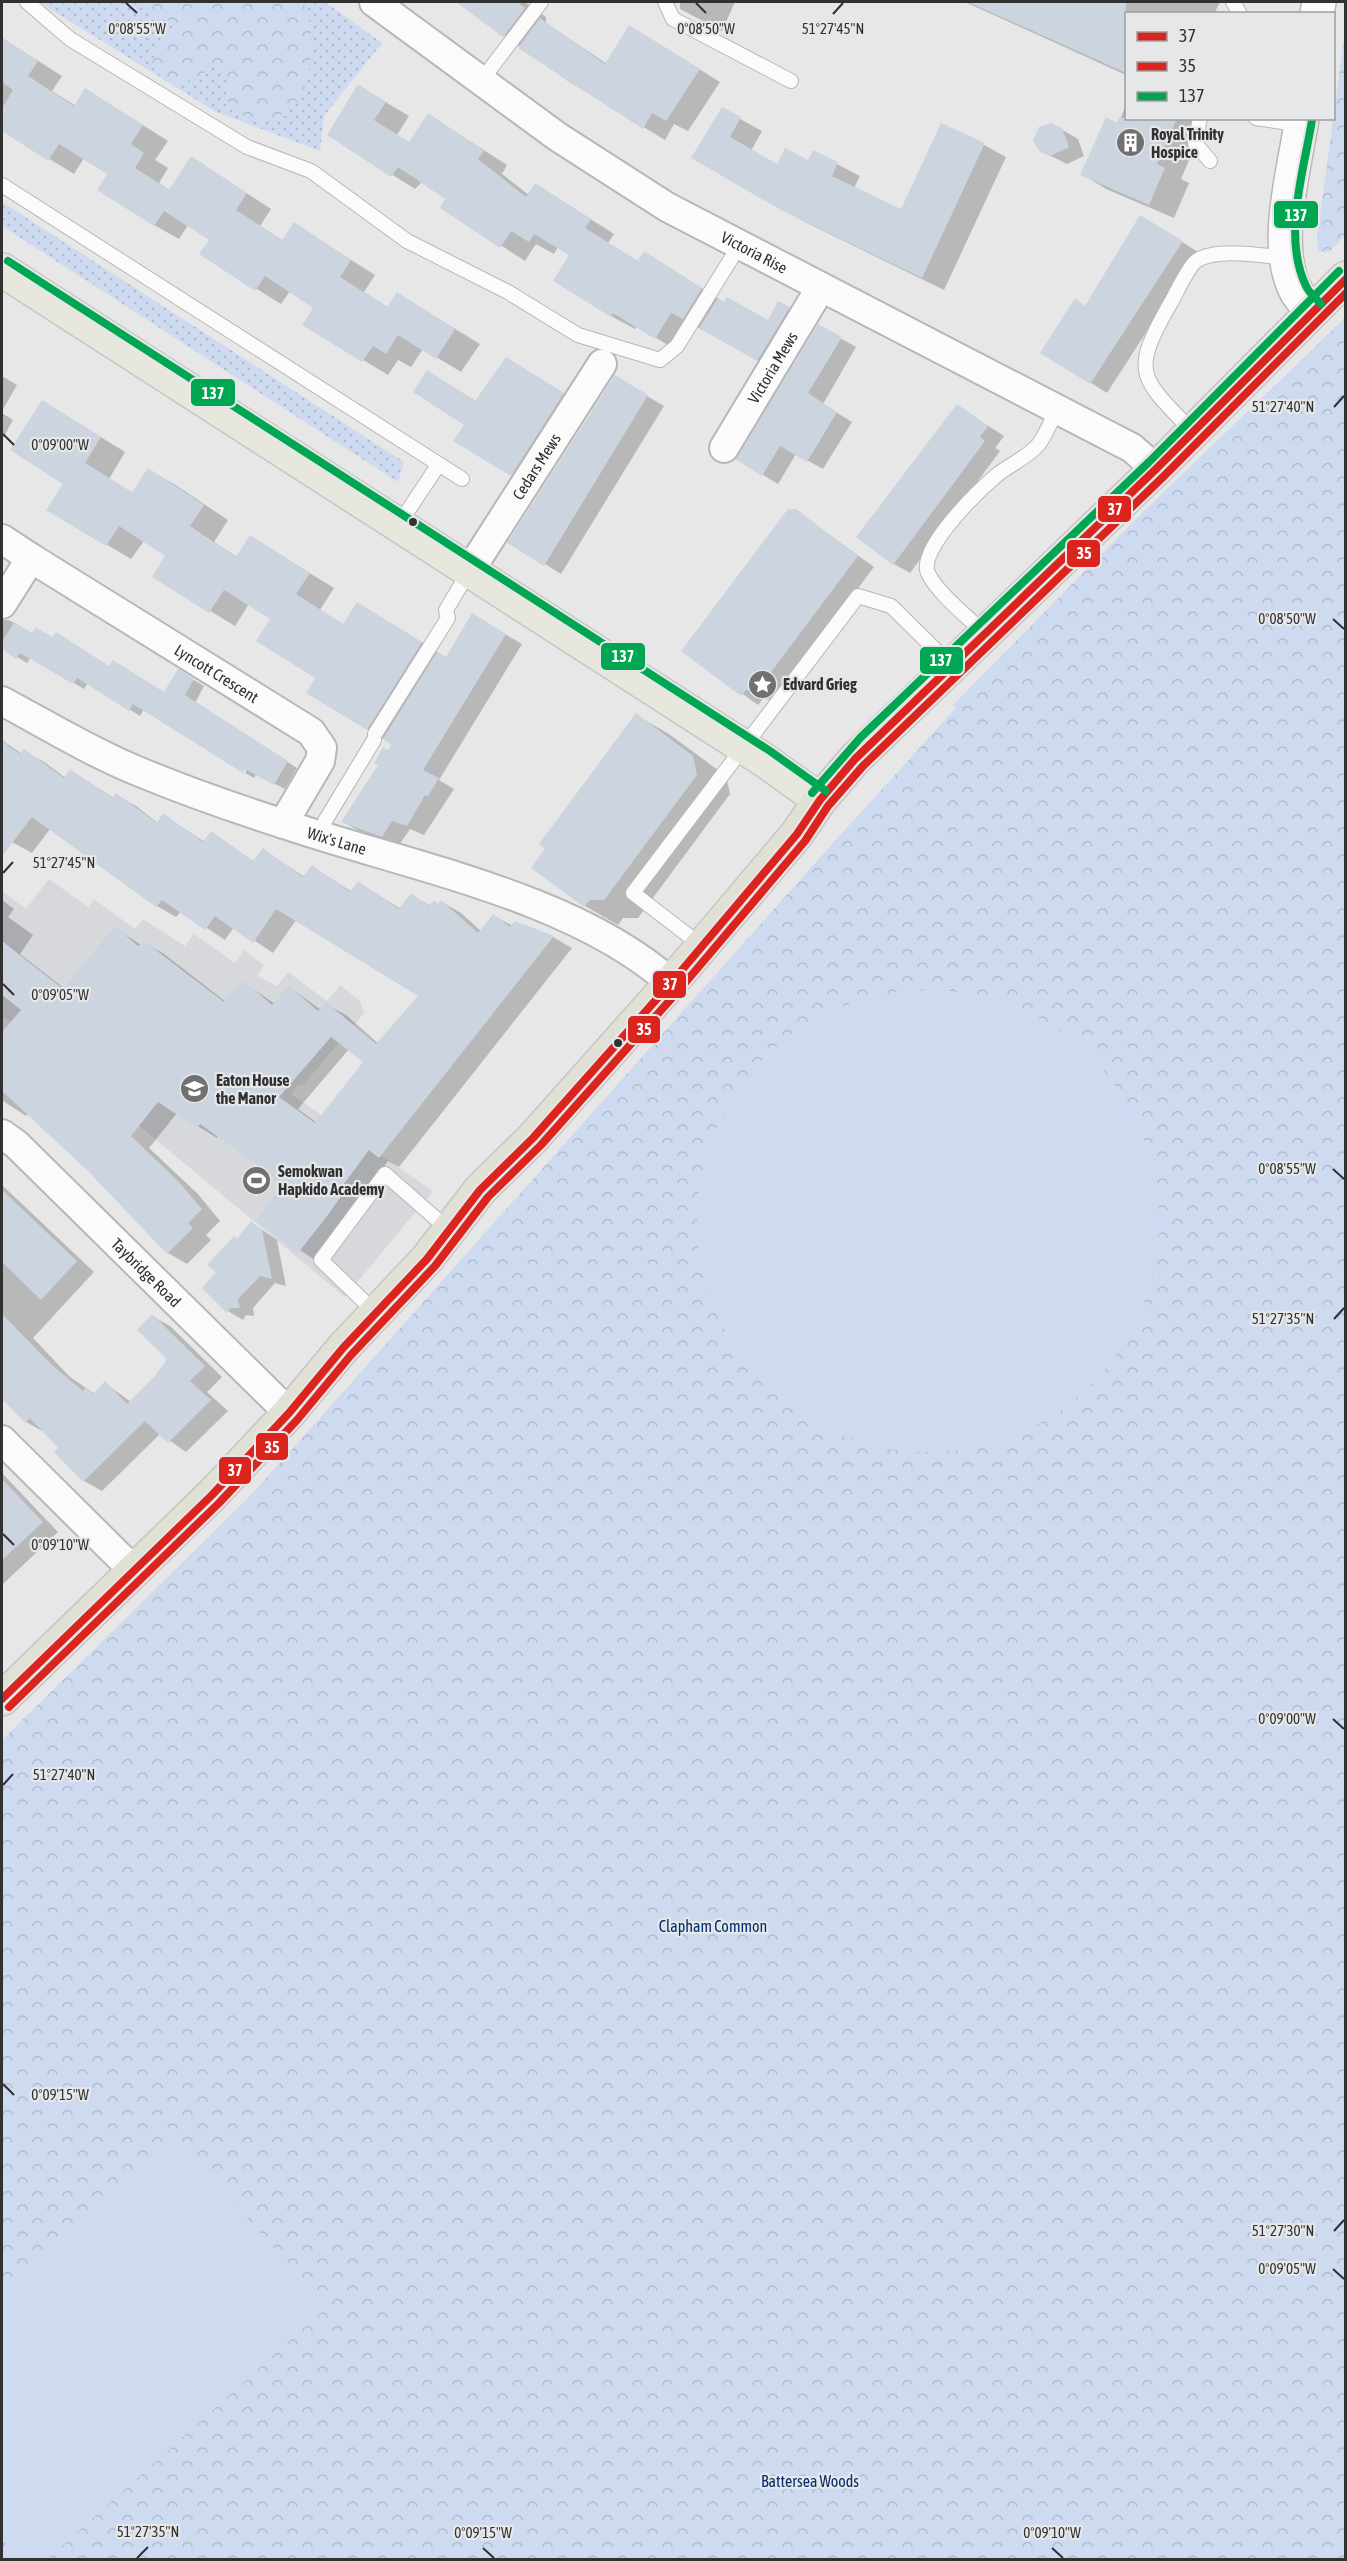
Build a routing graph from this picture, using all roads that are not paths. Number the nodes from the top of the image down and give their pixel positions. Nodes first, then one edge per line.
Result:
1 (27, 2) edge
2 (374, 2) edge
3 (541, 2) edge
4 (665, 2) edge
5 (481, 81) junction
6 (791, 81) dead end
7 (1200, 120) edge
8 (1278, 120) edge
9 (1301, 122) edge
10 (1210, 161) dead end
11 (2, 185) edge
12 (739, 246) junction
13 (1287, 258) junction
14 (2, 270) edge
15 (1346, 278) edge
16 (820, 287) junction
17 (1313, 311) junction
18 (602, 364) dead end
19 (1058, 408) junction
20 (1193, 432) junction
21 (724, 448) dead end
22 (439, 464) junction
23 (1156, 469) junction
24 (462, 478) dead end
25 (399, 524) junction
26 (2, 538) edge
27 (31, 558) junction
28 (470, 570) junction
29 (2, 604) edge
30 (986, 634) junction
31 (952, 666) junction
32 (2, 701) edge
33 (743, 747) junction
34 (820, 800) junction
35 (283, 824) junction
36 (321, 836) junction
37 (702, 946) junction
38 (671, 983) junction
39 (2, 1134) edge
40 (449, 1230) junction
41 (377, 1314) junction
42 (290, 1413) junction
43 (2, 1440) edge
44 (134, 1571) junction
45 (2, 1699) edge

1 - 12 lane
2 - 5 street, Victoria Rise
3 - 5 lane
4 - 6 lane
5 - 12 street, Victoria Rise
7 - 10 lane
8 - 9 lane
9 - 13 main road
11 - 22 lane
12 - 16 street, Victoria Rise
13 - 17 main road
13 - 20 lane
14 - 25 main road
15 - 17 highway
16 - 19 street, Victoria Rise
16 - 21 street, Victoria Mews
17 - 20 highway
18 - 28 street, Cedars Mews
19 - 23 street, Victoria Rise
19 - 30 lane
20 - 23 highway
22 - 24 lane
22 - 25 lane
23 - 30 highway
25 - 28 main road
26 - 27 street, Lyncott Crescent
27 - 29 street
27 - 35 street, Lyncott Crescent
28 - 33 main road
28 - 36 lane
30 - 31 highway
31 - 33 lane
31 - 34 highway
32 - 35 street, Wix's Lane
33 - 34 main road
33 - 37 lane
34 - 37 highway
35 - 36 street, Wix's Lane
36 - 38 street, Wix's Lane
37 - 38 highway
38 - 40 highway
39 - 42 street, Taybridge Road
40 - 41 highway
40 - 41 lane
41 - 42 highway
42 - 44 highway
43 - 44 street
44 - 45 highway

